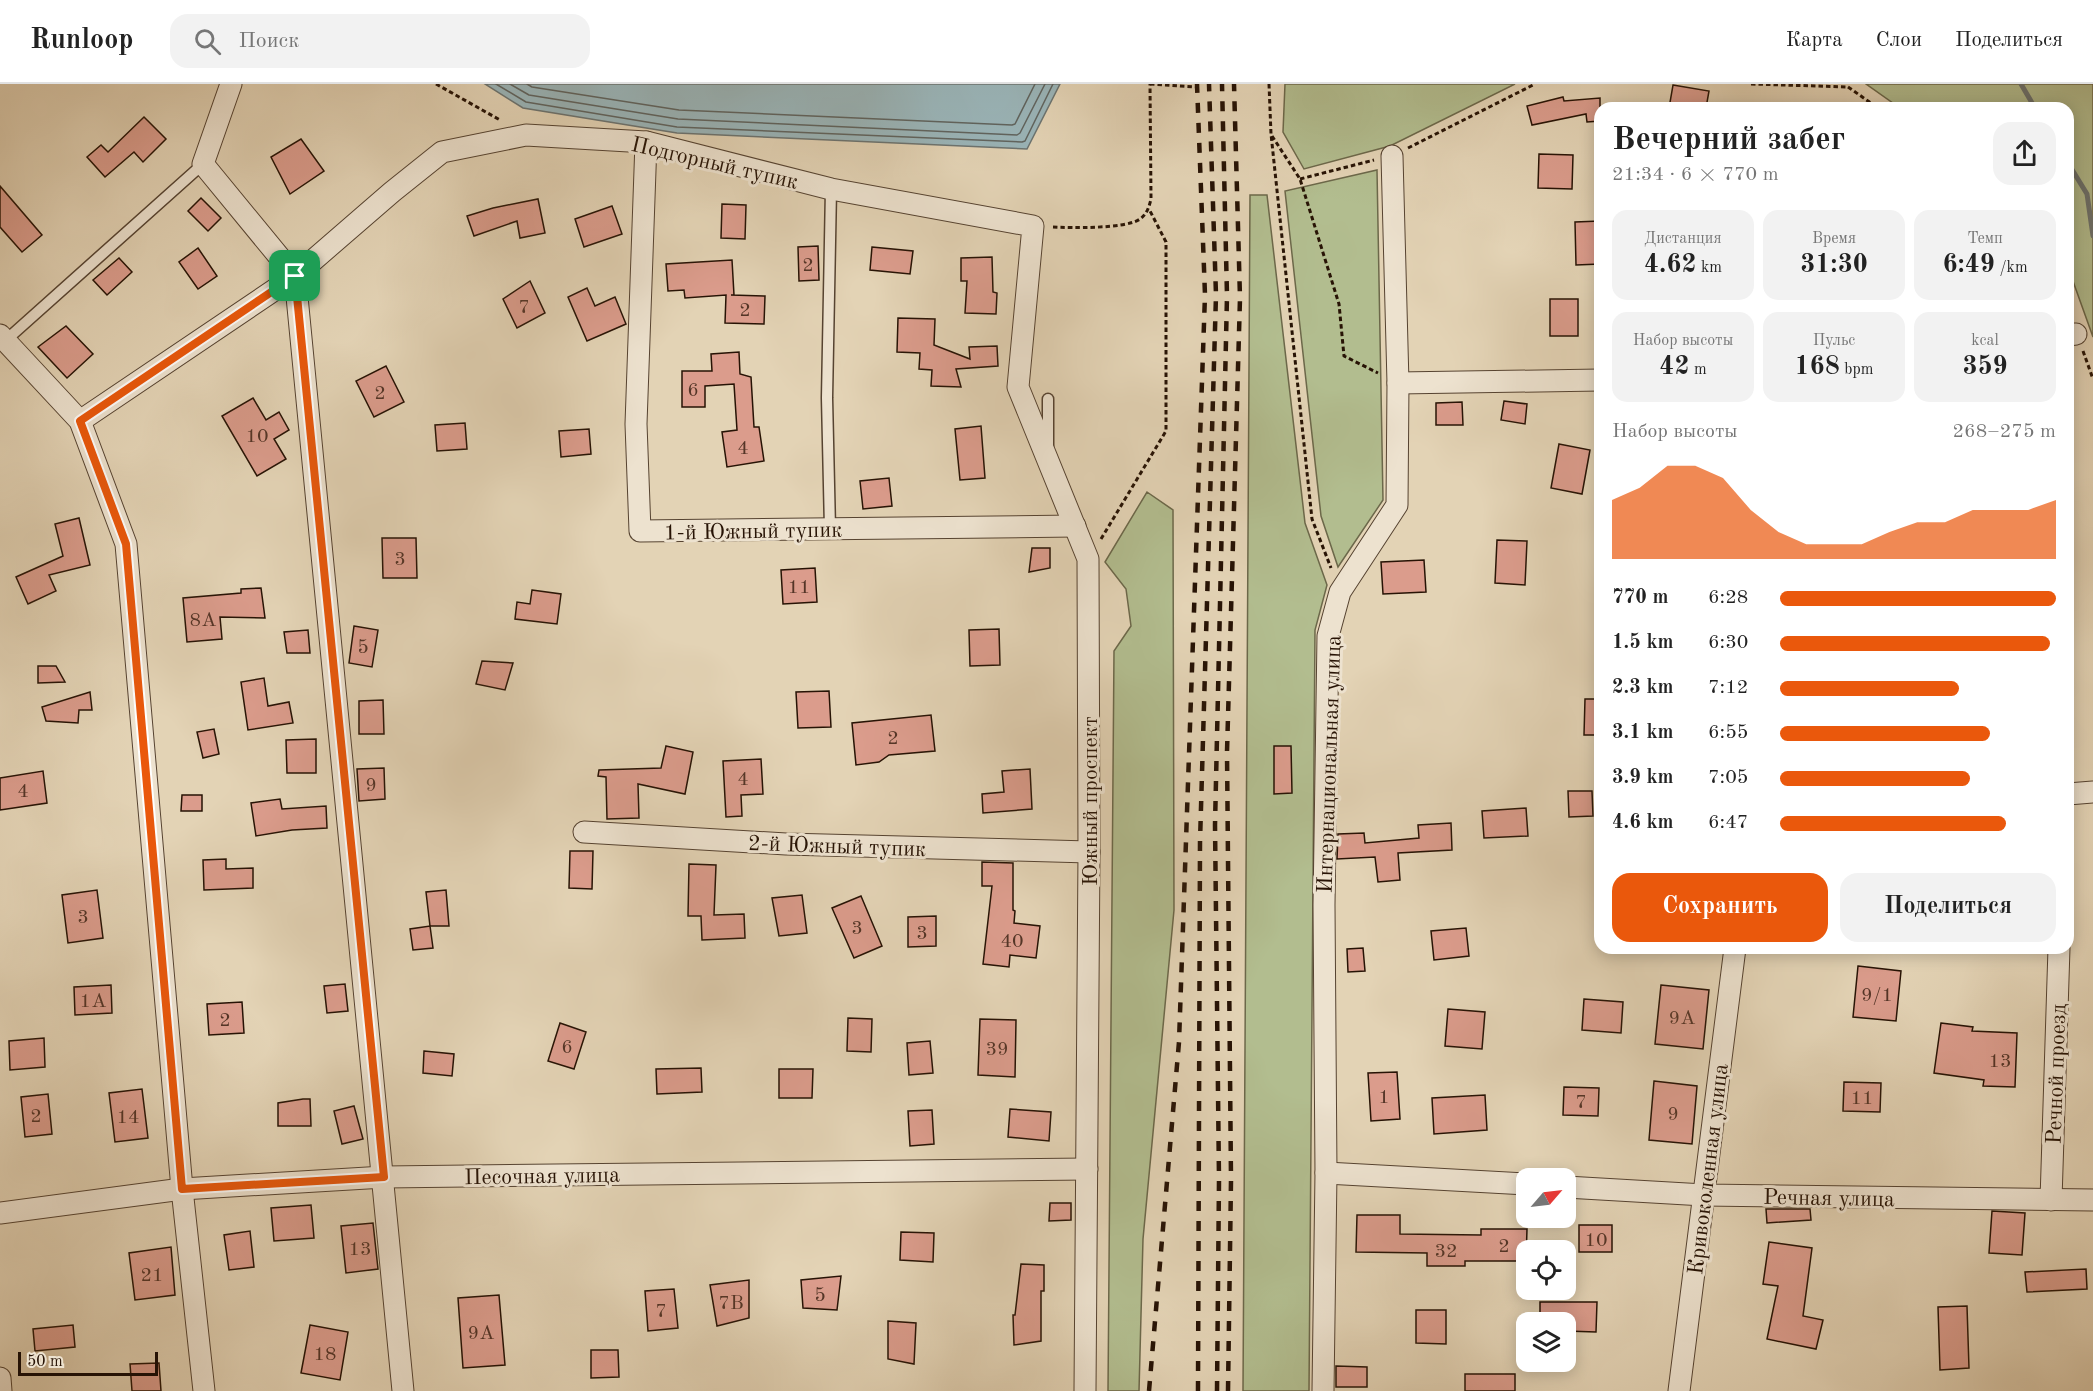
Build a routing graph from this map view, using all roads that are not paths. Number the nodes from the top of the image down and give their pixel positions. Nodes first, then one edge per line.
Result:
1 (231, 84) edge
2 (646, 142) junction
3 (1392, 156) road end
4 (203, 164) junction
5 (831, 189) junction
6 (1033, 226) joint
7 (295, 276) junction
8 (2, 338) edge
9 (1594, 380) edge
10 (1398, 383) junction
11 (1048, 399) dead end
12 (80, 421) junction
13 (1048, 463) junction
14 (1075, 526) junction
15 (830, 529) junction
16 (2093, 792) edge
17 (2074, 794) edge
18 (584, 832) dead end
19 (1089, 852) junction
20 (1734, 954) edge
21 (2059, 954) edge
22 (1087, 1169) junction
23 (1326, 1173) junction
24 (384, 1177) junction
25 (1516, 1183) edge
26 (1576, 1188) edge
27 (182, 1189) junction
28 (1704, 1195) junction
29 (2051, 1200) junction
30 (2093, 1200) edge
31 (0, 1213) edge
32 (0, 1378) edge
33 (1, 1391) edge
34 (204, 1391) edge
35 (403, 1391) edge
36 (1085, 1391) edge
37 (1323, 1391) edge
38 (1679, 1391) edge

1 - 4 street
2 - 5 street, Подгорный тупик
2 - 7 street, Подгорный тупик
2 - 15 street, 1-й Южный тупик
3 - 10 street, Интернациональная улица
4 - 7 street
4 - 8 lane
5 - 6 street, Подгорный тупик
5 - 15 lane
6 - 13 street, Южный проспект
7 - 12 street, Подгорный тупик
7 - 24 street
8 - 12 street
9 - 10 street
10 - 23 street, Интернациональная улица
11 - 13 lane
12 - 27 street
13 - 14 street, Южный проспект
14 - 15 street, 1-й Южный тупик
14 - 19 street, Южный проспект
16 - 17 street
18 - 19 street, 2-й Южный тупик
19 - 22 street, Южный проспект
20 - 28 street, Кривоколенная улица
21 - 29 street, Речной проезд
22 - 24 street, Песочная улица
22 - 36 street, Южный проспект
23 - 25 street
23 - 37 street, Интернациональная улица
24 - 27 street, Песочная улица
24 - 35 street
26 - 28 street, Речная улица
27 - 31 street, Песочная улица
27 - 34 street
28 - 29 street, Речная улица
28 - 38 street, Кривоколенная улица
29 - 30 street, Речная улица
32 - 33 street

